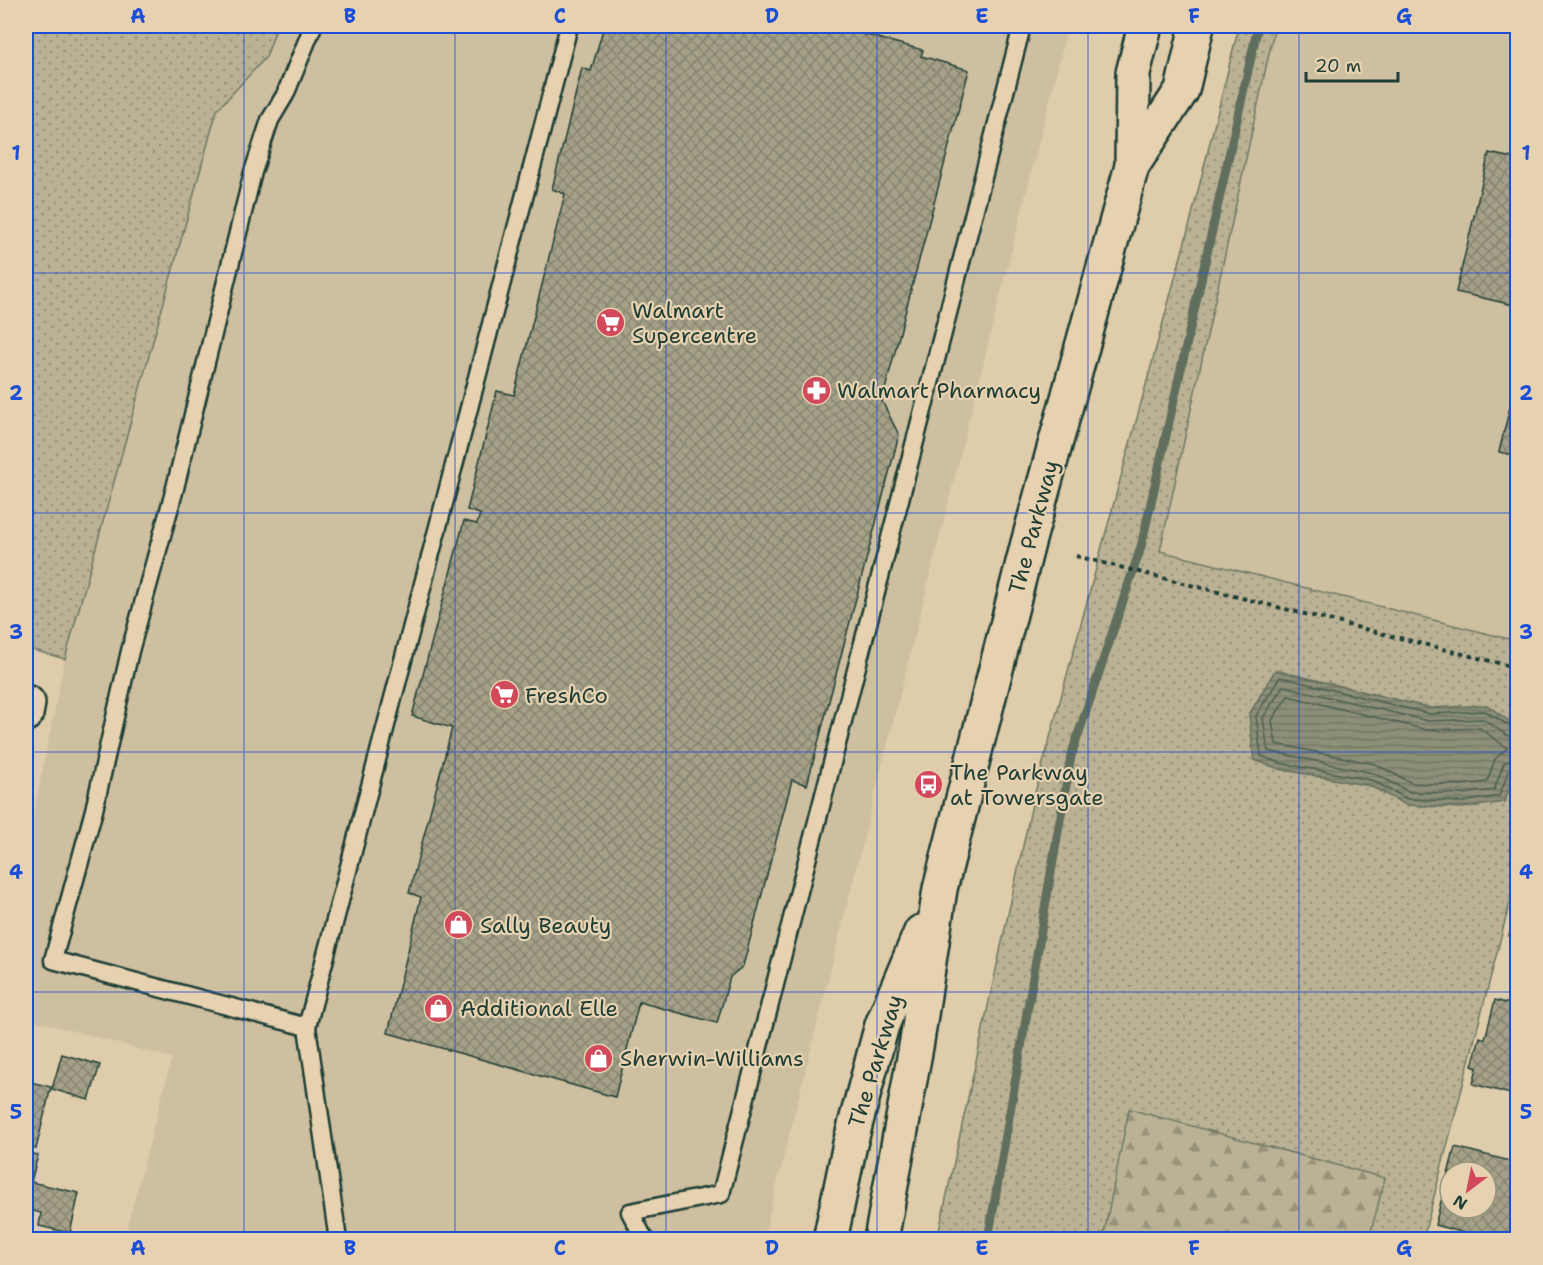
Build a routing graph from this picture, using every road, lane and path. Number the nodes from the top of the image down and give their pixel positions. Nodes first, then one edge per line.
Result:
1 (313, 26) edge
2 (568, 26) edge
3 (1022, 26) edge
4 (1145, 26) edge
5 (1197, 26) edge
6 (1132, 166) junction
7 (1076, 556) dead end
8 (1518, 668) edge
9 (940, 890) junction
10 (307, 1027) junction
11 (338, 1239) edge
12 (645, 1239) edge
13 (830, 1239) edge
14 (881, 1239) edge

1 - 10 lane
2 - 10 lane
3 - 12 lane
4 - 6 main road, The Parkway
5 - 6 main road, The Parkway
6 - 9 main road, The Parkway
7 - 8 path
9 - 13 main road, The Parkway
9 - 14 main road, The Parkway
10 - 11 lane

